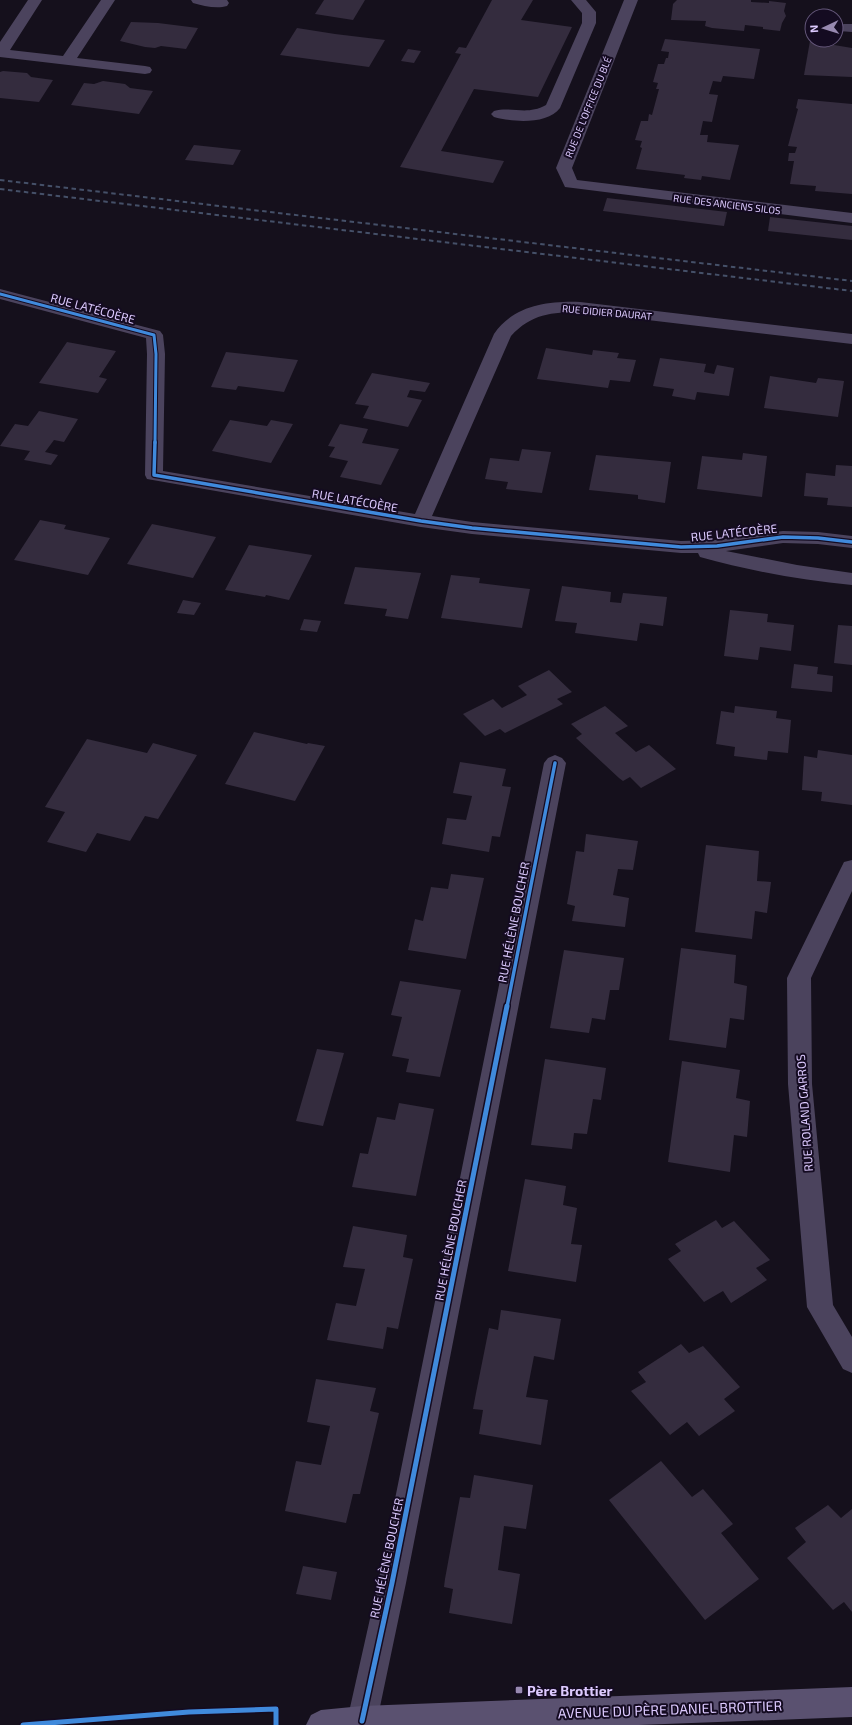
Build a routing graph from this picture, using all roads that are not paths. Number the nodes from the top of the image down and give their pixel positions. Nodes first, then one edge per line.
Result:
1 (35, 0) edge
2 (108, 0) edge
3 (198, 0) edge
4 (578, 0) edge
5 (631, 0) edge
6 (222, 2) dead end
7 (0, 53) edge
8 (67, 61) junction
9 (145, 70) dead end
10 (499, 114) dead end
11 (603, 189) joint
12 (852, 218) edge
13 (0, 294) edge
14 (852, 339) edge
15 (420, 522) junction
16 (852, 542) edge
17 (681, 547) junction
18 (852, 579) edge
19 (555, 763) dead end
20 (852, 868) edge
21 (852, 1361) edge
22 (852, 1702) edge
23 (362, 1720) junction
24 (321, 1725) edge

1 - 7 street
2 - 8 street
3 - 6 street
4 - 10 street
5 - 11 street, RUE DE L'OFFICE DU BLÉ
7 - 8 street
8 - 9 street
11 - 12 street, RUE DES ANCIENS SILOS
13 - 15 street, RUE LATÉCOÈRE
14 - 15 street, RUE DIDIER DAURAT
15 - 17 street, RUE LATÉCOÈRE
16 - 17 street, RUE LATÉCOÈRE
17 - 18 street, RUE LATÉCOÈRE
19 - 23 street, RUE HÉLÈNE BOUCHER
20 - 21 street, RUE ROLAND GARROS
22 - 23 main road, AVENUE DU PÈRE DANIEL BROTTIER
23 - 24 main road, AVENUE DU PÈRE DANIEL BROTTIER

